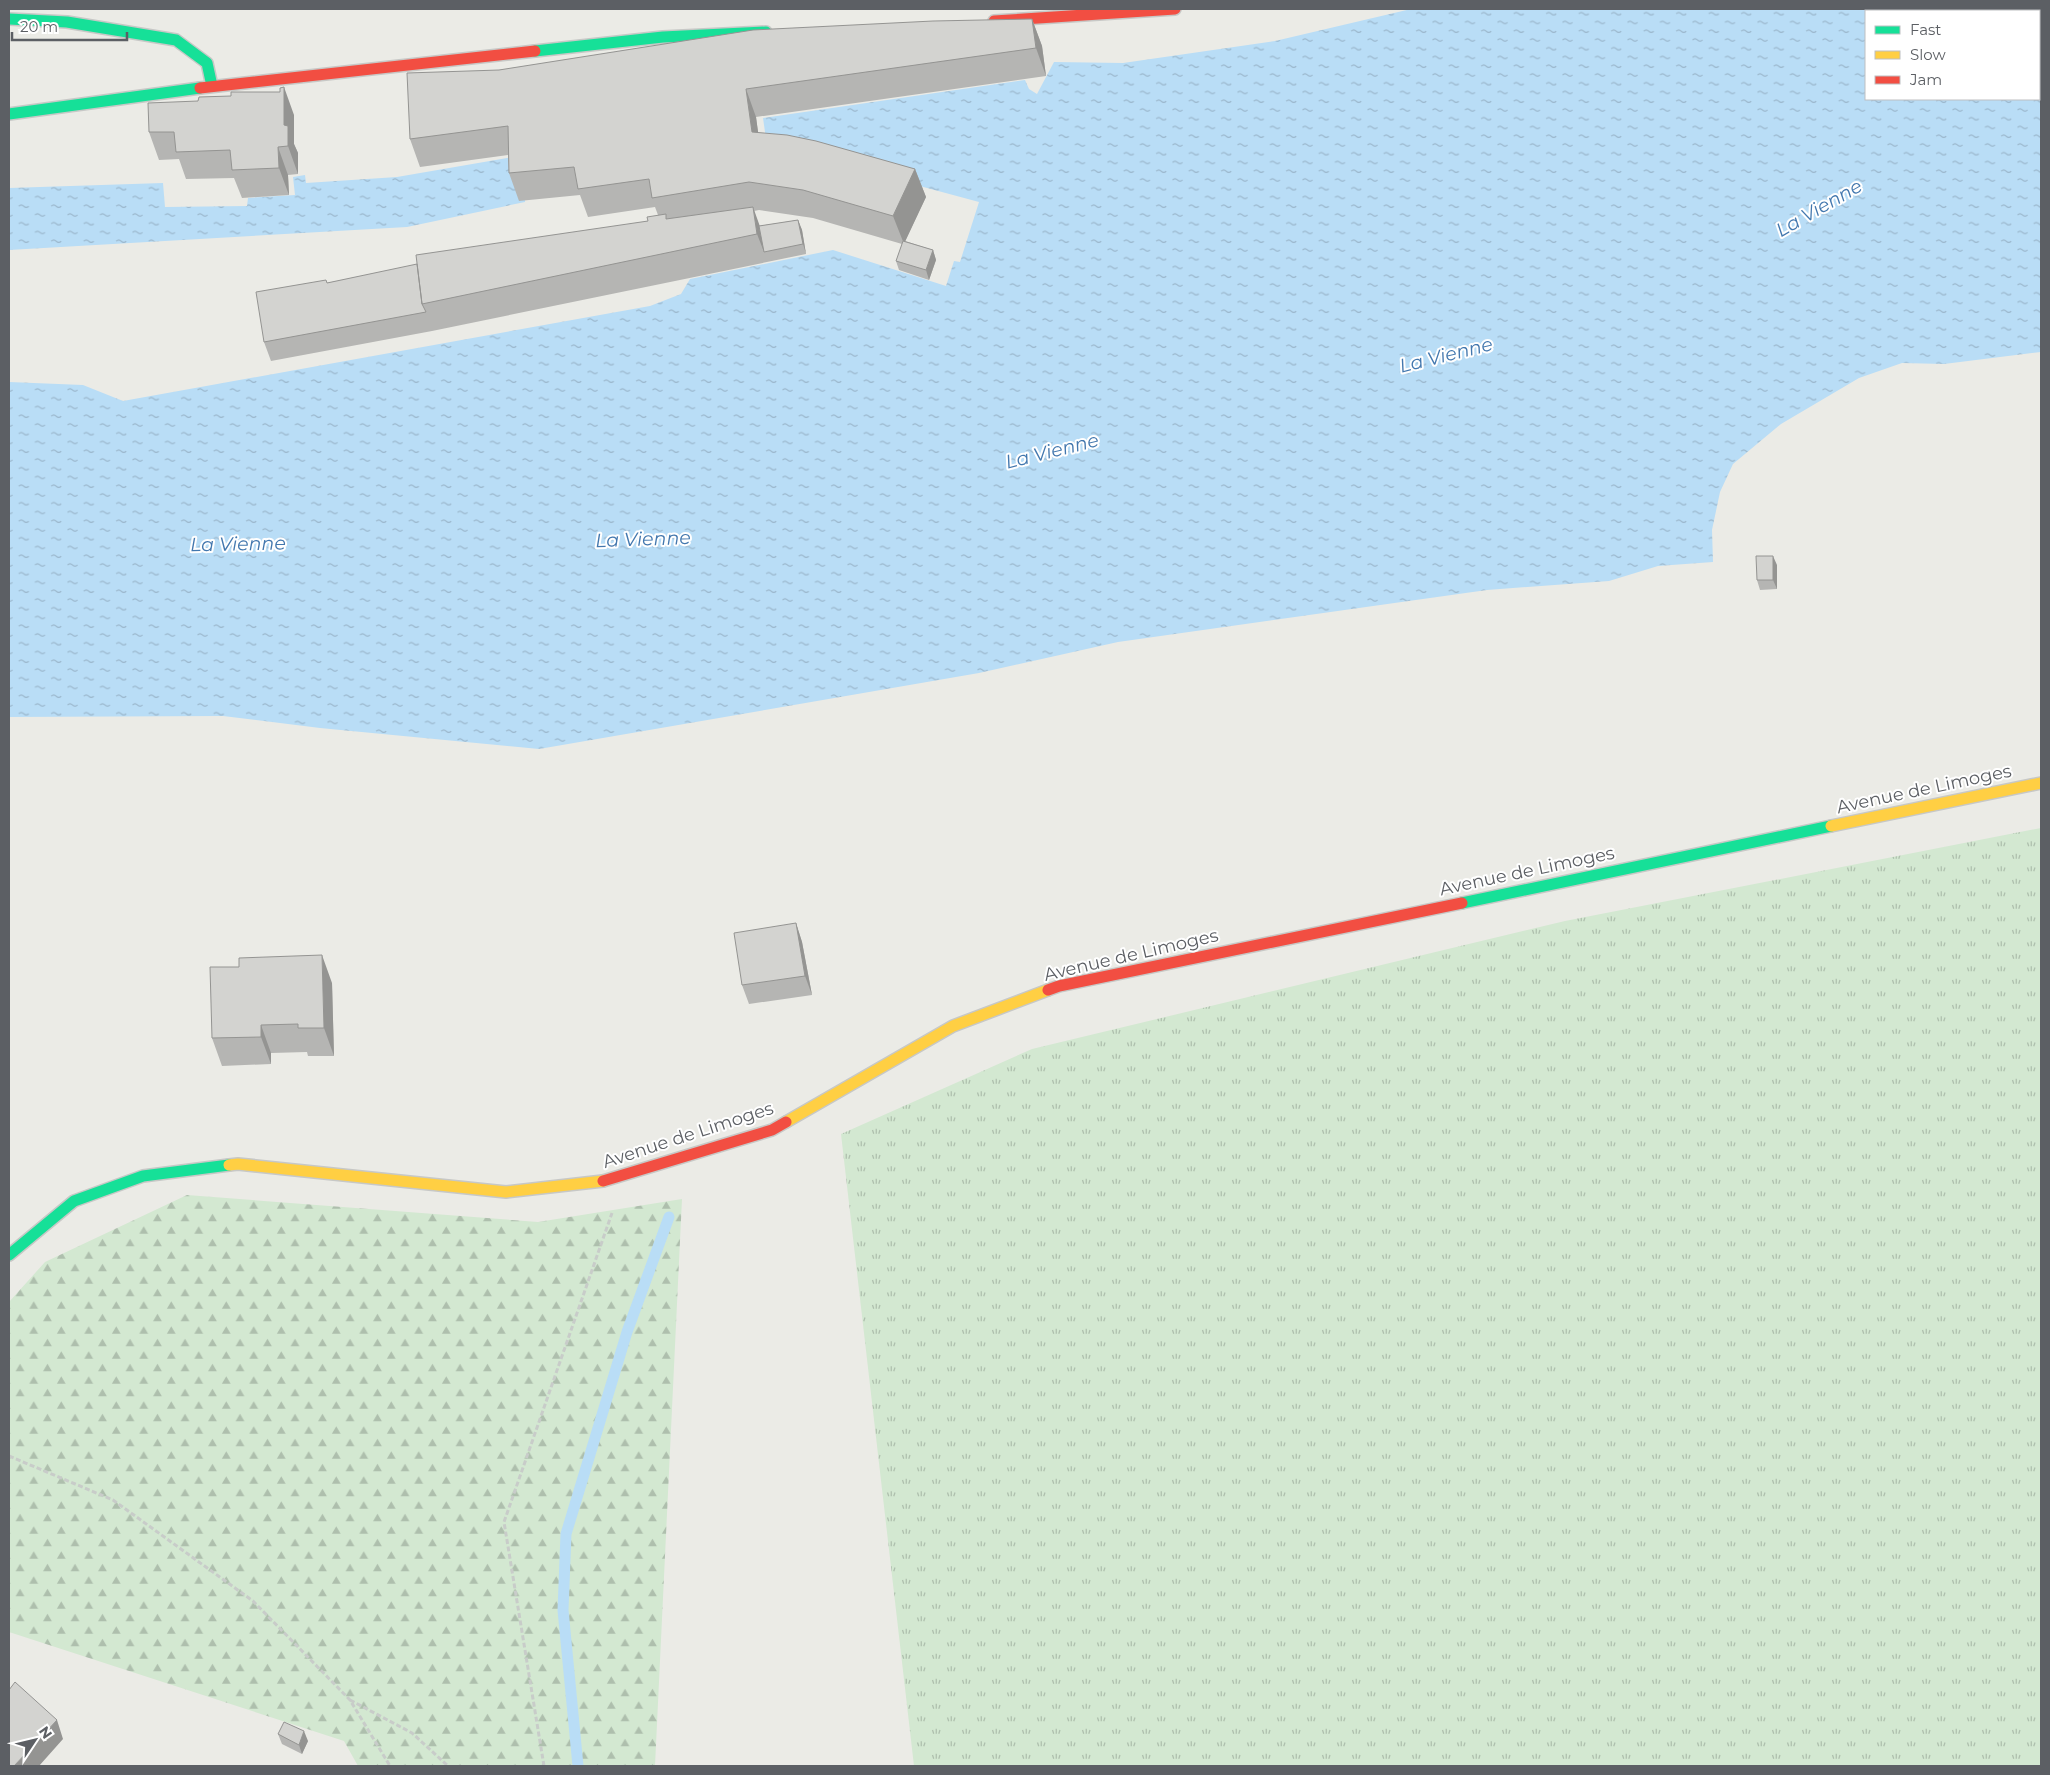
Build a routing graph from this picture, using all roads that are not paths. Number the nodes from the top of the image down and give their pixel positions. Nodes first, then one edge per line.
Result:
1 (1175, 9) edge
2 (9, 19) edge
3 (977, 22) edge
4 (781, 31) edge
5 (212, 86) junction
6 (9, 114) edge
7 (2041, 782) edge
8 (9, 1255) edge

1 - 3 main road
2 - 5 main road
4 - 5 main road
5 - 6 main road
7 - 8 main road, Avenue de Limoges

